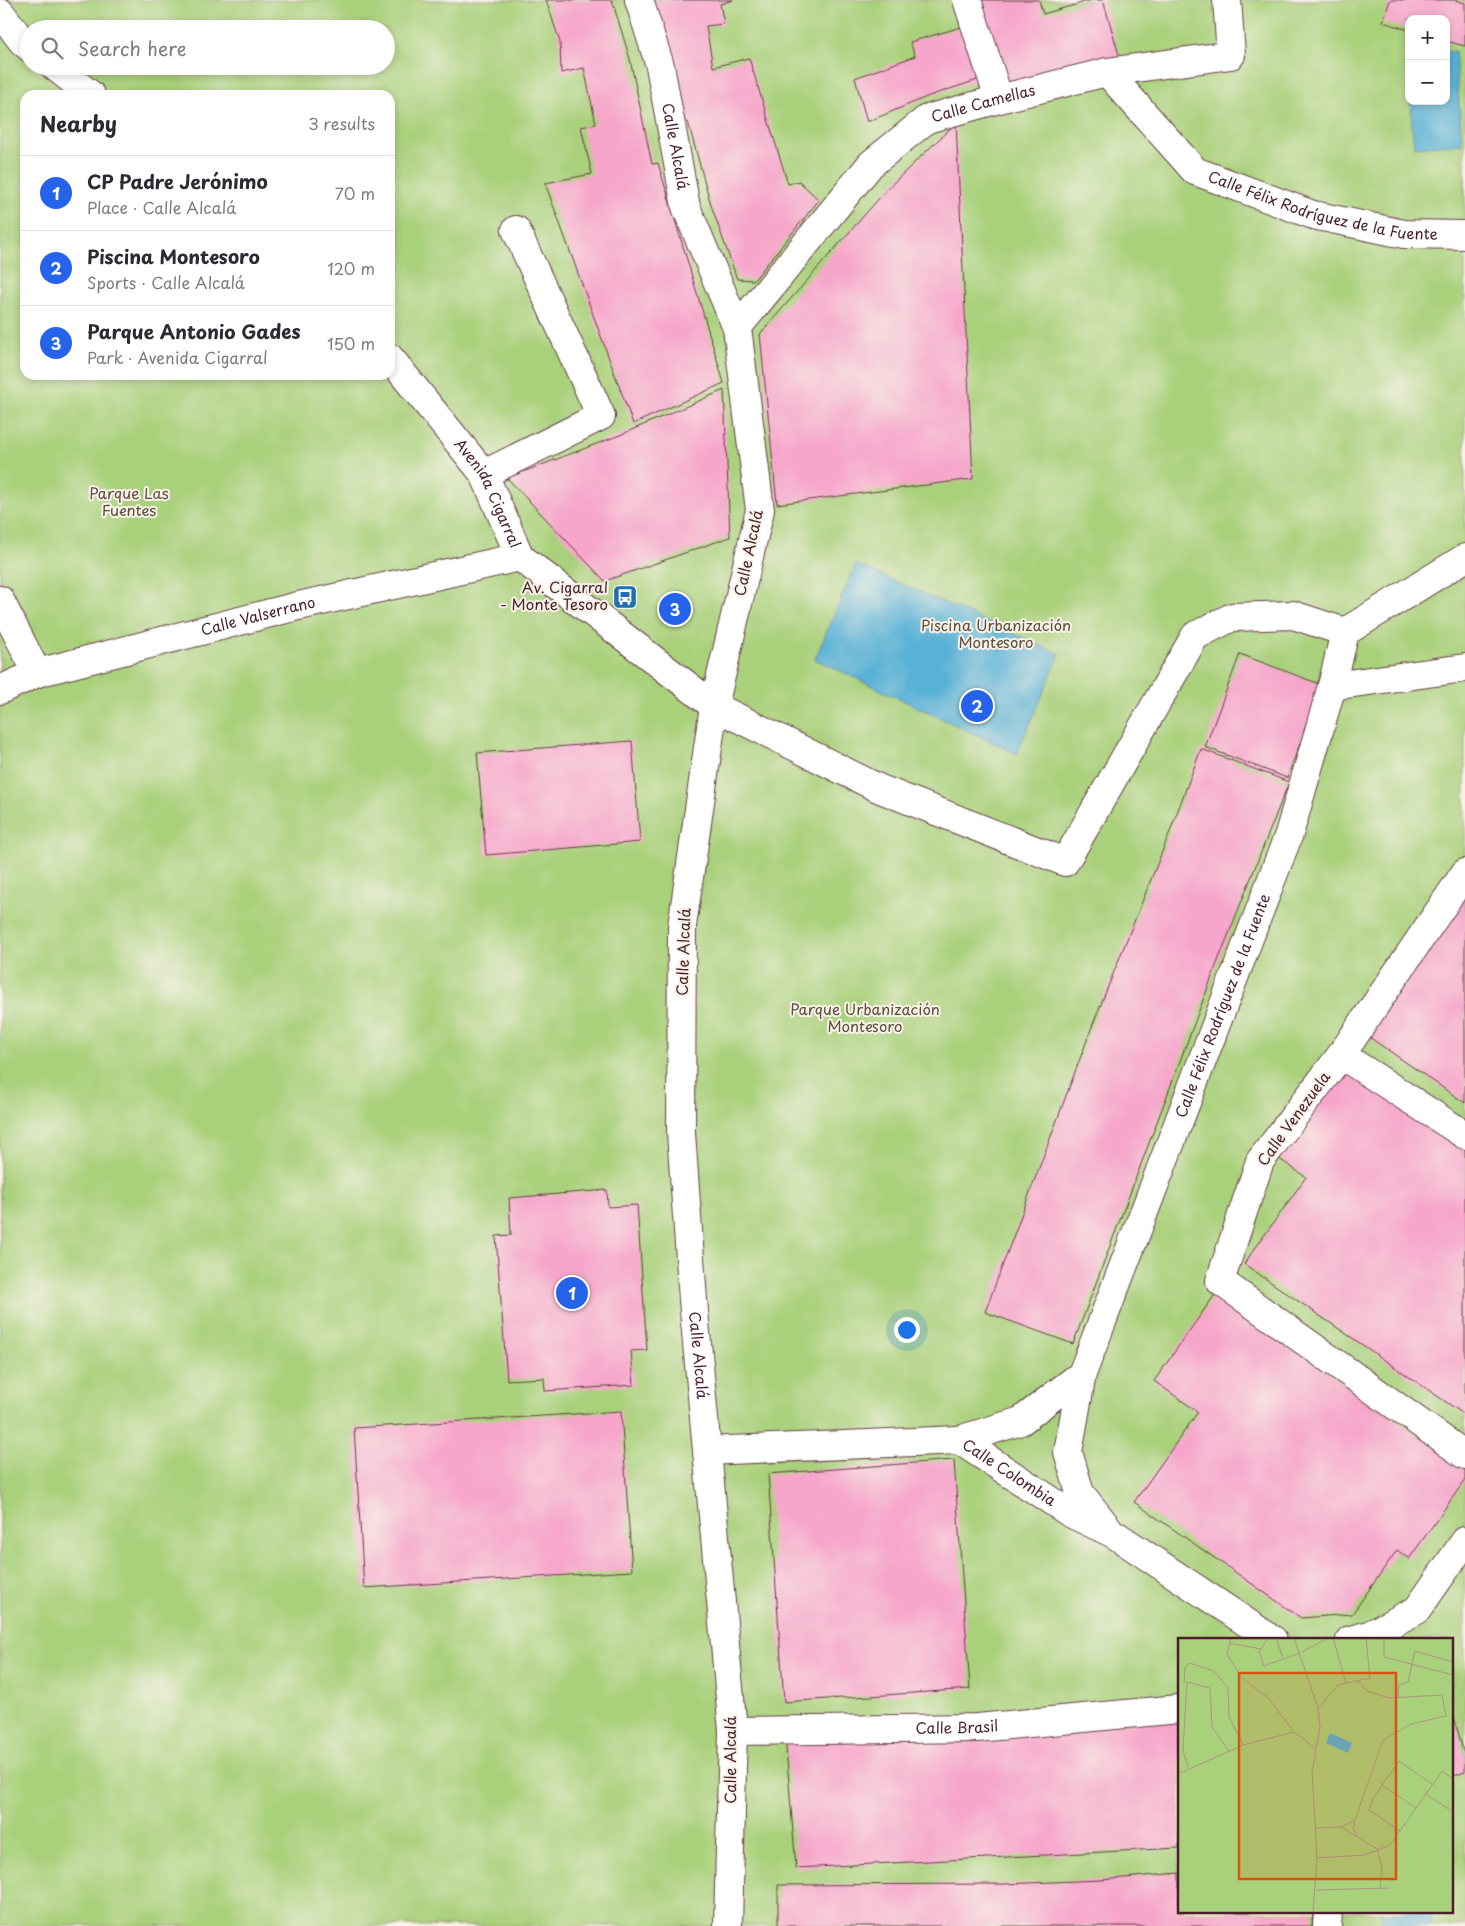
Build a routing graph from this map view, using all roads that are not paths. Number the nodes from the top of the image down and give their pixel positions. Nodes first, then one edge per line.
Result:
1 (639, 0) edge
2 (967, 0) edge
3 (1227, 0) edge
4 (0, 12) edge
5 (20, 38) edge
6 (1106, 72) junction
7 (65, 75) edge
8 (85, 90) edge
9 (999, 99) junction
10 (516, 230) dead end
11 (1465, 235) edge
12 (737, 328) junction
13 (395, 364) edge
14 (484, 474) junction
15 (520, 558) junction
16 (1465, 558) edge
17 (0, 600) edge
18 (1345, 632) junction
19 (1465, 668) edge
20 (37, 673) junction
21 (1332, 686) junction
22 (0, 690) edge
23 (714, 706) junction
24 (1465, 873) edge
25 (1342, 1054) junction
26 (1465, 1135) edge
27 (1082, 1374) junction
28 (960, 1440) junction
29 (707, 1451) junction
30 (1465, 1455) edge
31 (1114, 1534) junction
32 (1465, 1542) edge
33 (1270, 1638) edge
34 (1360, 1638) edge
35 (1178, 1709) edge
36 (733, 1731) junction
37 (728, 1926) edge

1 - 12 street, Calle Alcalá
2 - 9 street
3 - 6 street, Calle Camellas
4 - 5 street
6 - 9 street, Calle Camellas
6 - 11 street, Calle Félix Rodríguez de la Fuente
7 - 8 street
9 - 12 street, Calle Camellas
10 - 14 street
12 - 23 street, Calle Alcalá
13 - 14 street, Avenida Cigarral
14 - 15 street, Avenida Cigarral
15 - 20 street, Calle Valserrano
15 - 23 street, Avenida Cigarral
16 - 18 street
17 - 20 street
18 - 21 street, Calle Félix Rodríguez de la Fuente
18 - 23 street, Avenida Cigarral
19 - 21 street
20 - 22 street, Calle Valserrano
21 - 27 street, Calle Félix Rodríguez de la Fuente
23 - 29 street, Calle Alcalá
24 - 25 street, Calle Venezuela
25 - 26 street
25 - 30 street, Calle Venezuela
27 - 28 street
27 - 31 street, Calle Félix Rodríguez de la Fuente
28 - 29 street, Calle Colombia
28 - 31 street, Calle Colombia
29 - 36 street, Calle Alcalá
31 - 33 street, Calle Colombia
32 - 34 street
35 - 36 street, Calle Brasil
36 - 37 street, Calle Alcalá

